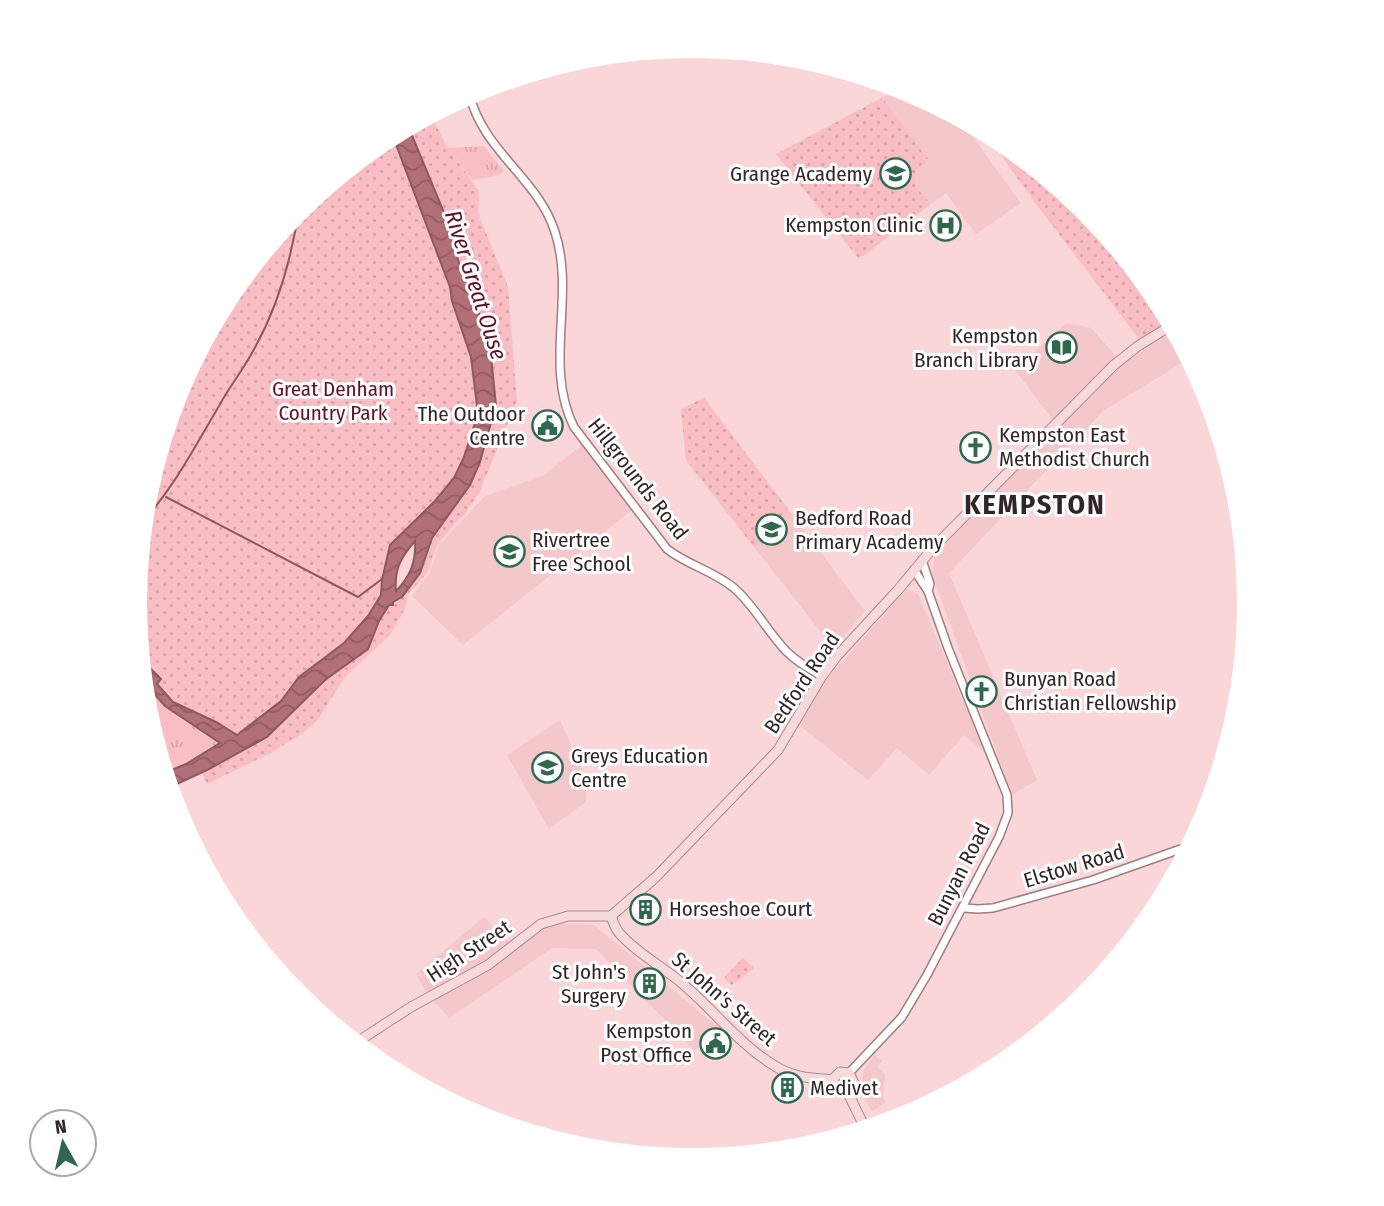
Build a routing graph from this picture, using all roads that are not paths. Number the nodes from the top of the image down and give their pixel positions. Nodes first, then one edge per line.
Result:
1 (473, 104) edge
2 (1164, 330) edge
3 (922, 560) junction
4 (914, 570) junction
5 (928, 591) junction
6 (822, 676) junction
7 (1178, 850) edge
8 (964, 908) junction
9 (611, 916) junction
10 (363, 1038) edge
11 (849, 1073) junction
12 (832, 1080) junction
13 (848, 1093) junction
14 (863, 1120) edge

1 - 6 street, Hillgrounds Road
2 - 3 main road, Bedford Road
3 - 4 main road, Bedford Road
3 - 5 street, Bunyan Road
4 - 5 street, Bunyan Road
4 - 6 main road, Bedford Road
5 - 8 street, Bunyan Road
6 - 9 main road, Bedford Road
7 - 8 street, Elstow Road
8 - 11 street, Bunyan Road
9 - 10 main road, High Street
9 - 12 main road, St John's Street
11 - 12 main road
11 - 13 main road
12 - 13 main road
13 - 14 main road

